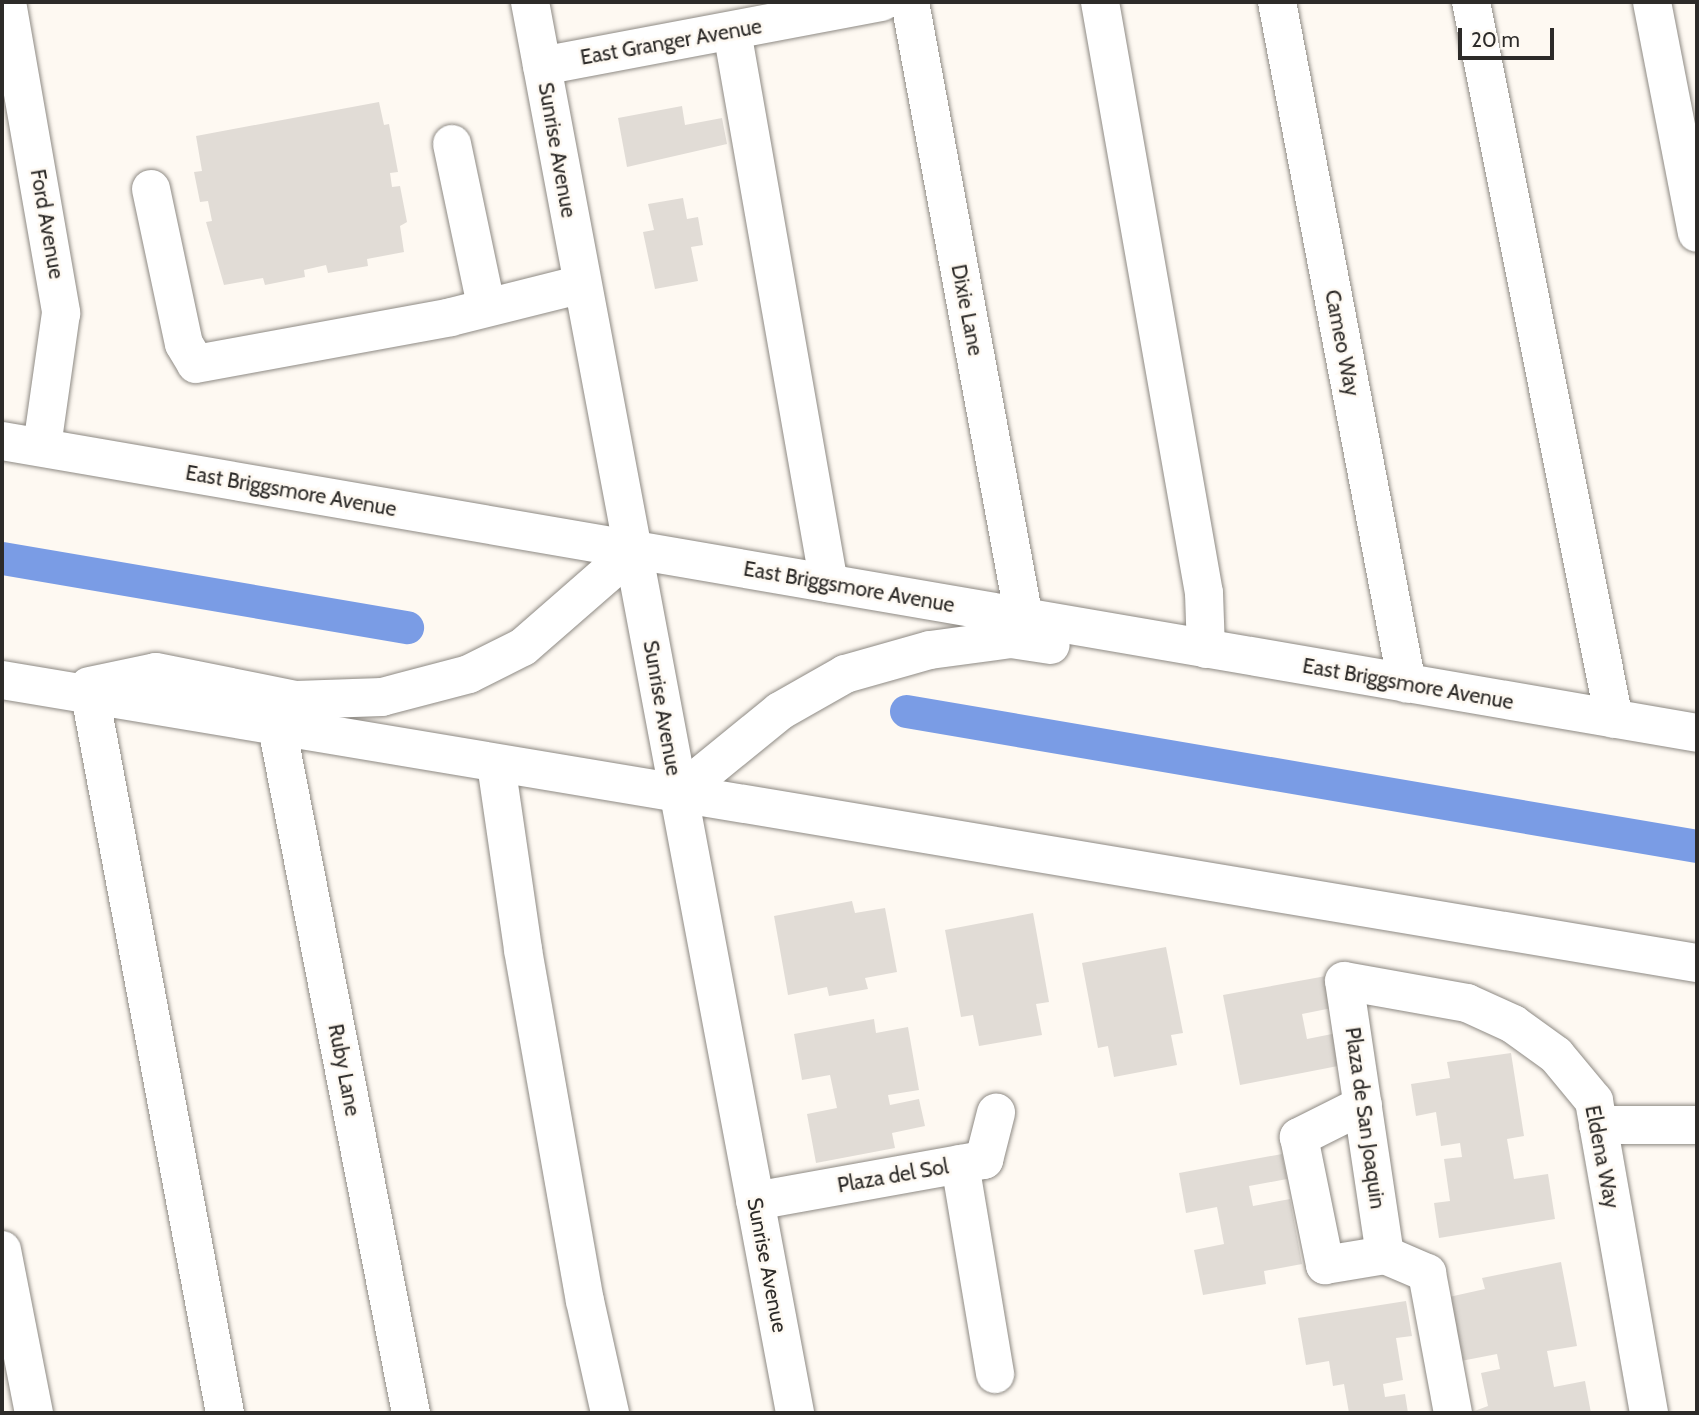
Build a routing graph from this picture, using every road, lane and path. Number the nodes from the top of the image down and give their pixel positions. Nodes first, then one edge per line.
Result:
1 (6, 2) edge
2 (530, 2) edge
3 (882, 2) edge
4 (910, 2) edge
5 (1100, 2) edge
6 (1277, 2) edge
7 (1471, 2) edge
8 (1652, 2) edge
9 (738, 21) edge
10 (542, 66) junction
11 (452, 144) dead end
12 (151, 189) dead end
13 (1697, 233) edge
14 (582, 284) junction
15 (486, 306) junction
16 (2, 440) edge
17 (42, 447) junction
18 (634, 550) junction
19 (829, 584) junction
20 (1024, 618) junction
21 (1206, 649) junction
22 (2, 680) edge
23 (1407, 684) junction
24 (78, 693) junction
25 (1614, 719) junction
26 (277, 727) junction
27 (1697, 733) edge
28 (496, 764) junction
29 (677, 795) junction
30 (1697, 963) edge
31 (1344, 981) joint
32 (1363, 1105) junction
33 (996, 1114) dead end
34 (1598, 1125) junction
35 (1697, 1125) edge
36 (960, 1164) junction
37 (755, 1201) junction
38 (2, 1250) edge
39 (1385, 1255) junction
40 (995, 1374) dead end
41 (34, 1413) edge
42 (225, 1413) edge
43 (411, 1413) edge
44 (610, 1413) edge
45 (795, 1413) edge
46 (1453, 1413) edge
47 (1649, 1413) edge

1 - 17 street, Ford Avenue
2 - 10 street, Sunrise Avenue
3 - 9 street, East Granger Avenue
4 - 20 street, Dixie Lane
5 - 21 street
6 - 23 street, Cameo Way
7 - 25 street
8 - 13 street
9 - 10 street, East Granger Avenue
9 - 19 street
10 - 14 street, Sunrise Avenue
11 - 15 street
12 - 15 street
14 - 15 street
14 - 18 street, Sunrise Avenue
16 - 17 street, East Briggsmore Avenue
17 - 18 street, East Briggsmore Avenue
18 - 19 street, East Briggsmore Avenue
18 - 24 street
18 - 29 street, Sunrise Avenue
19 - 20 street, East Briggsmore Avenue
20 - 21 street, East Briggsmore Avenue
21 - 23 street, East Briggsmore Avenue
21 - 29 street
22 - 24 street
23 - 25 street, East Briggsmore Avenue
24 - 26 street
24 - 42 street
25 - 27 street, East Briggsmore Avenue
26 - 28 street
26 - 43 street, Ruby Lane
28 - 29 street
28 - 44 street
29 - 30 street
29 - 37 street, Sunrise Avenue
31 - 32 street, Plaza de San Joaquin
31 - 34 street, Eldena Way
32 - 39 street, Plaza de San Joaquin
32 - 39 street
33 - 36 street, Plaza del Sol
34 - 35 street
34 - 47 street, Eldena Way
36 - 37 street, Plaza del Sol
36 - 40 street
37 - 45 street, Sunrise Avenue
38 - 41 street
39 - 46 street

